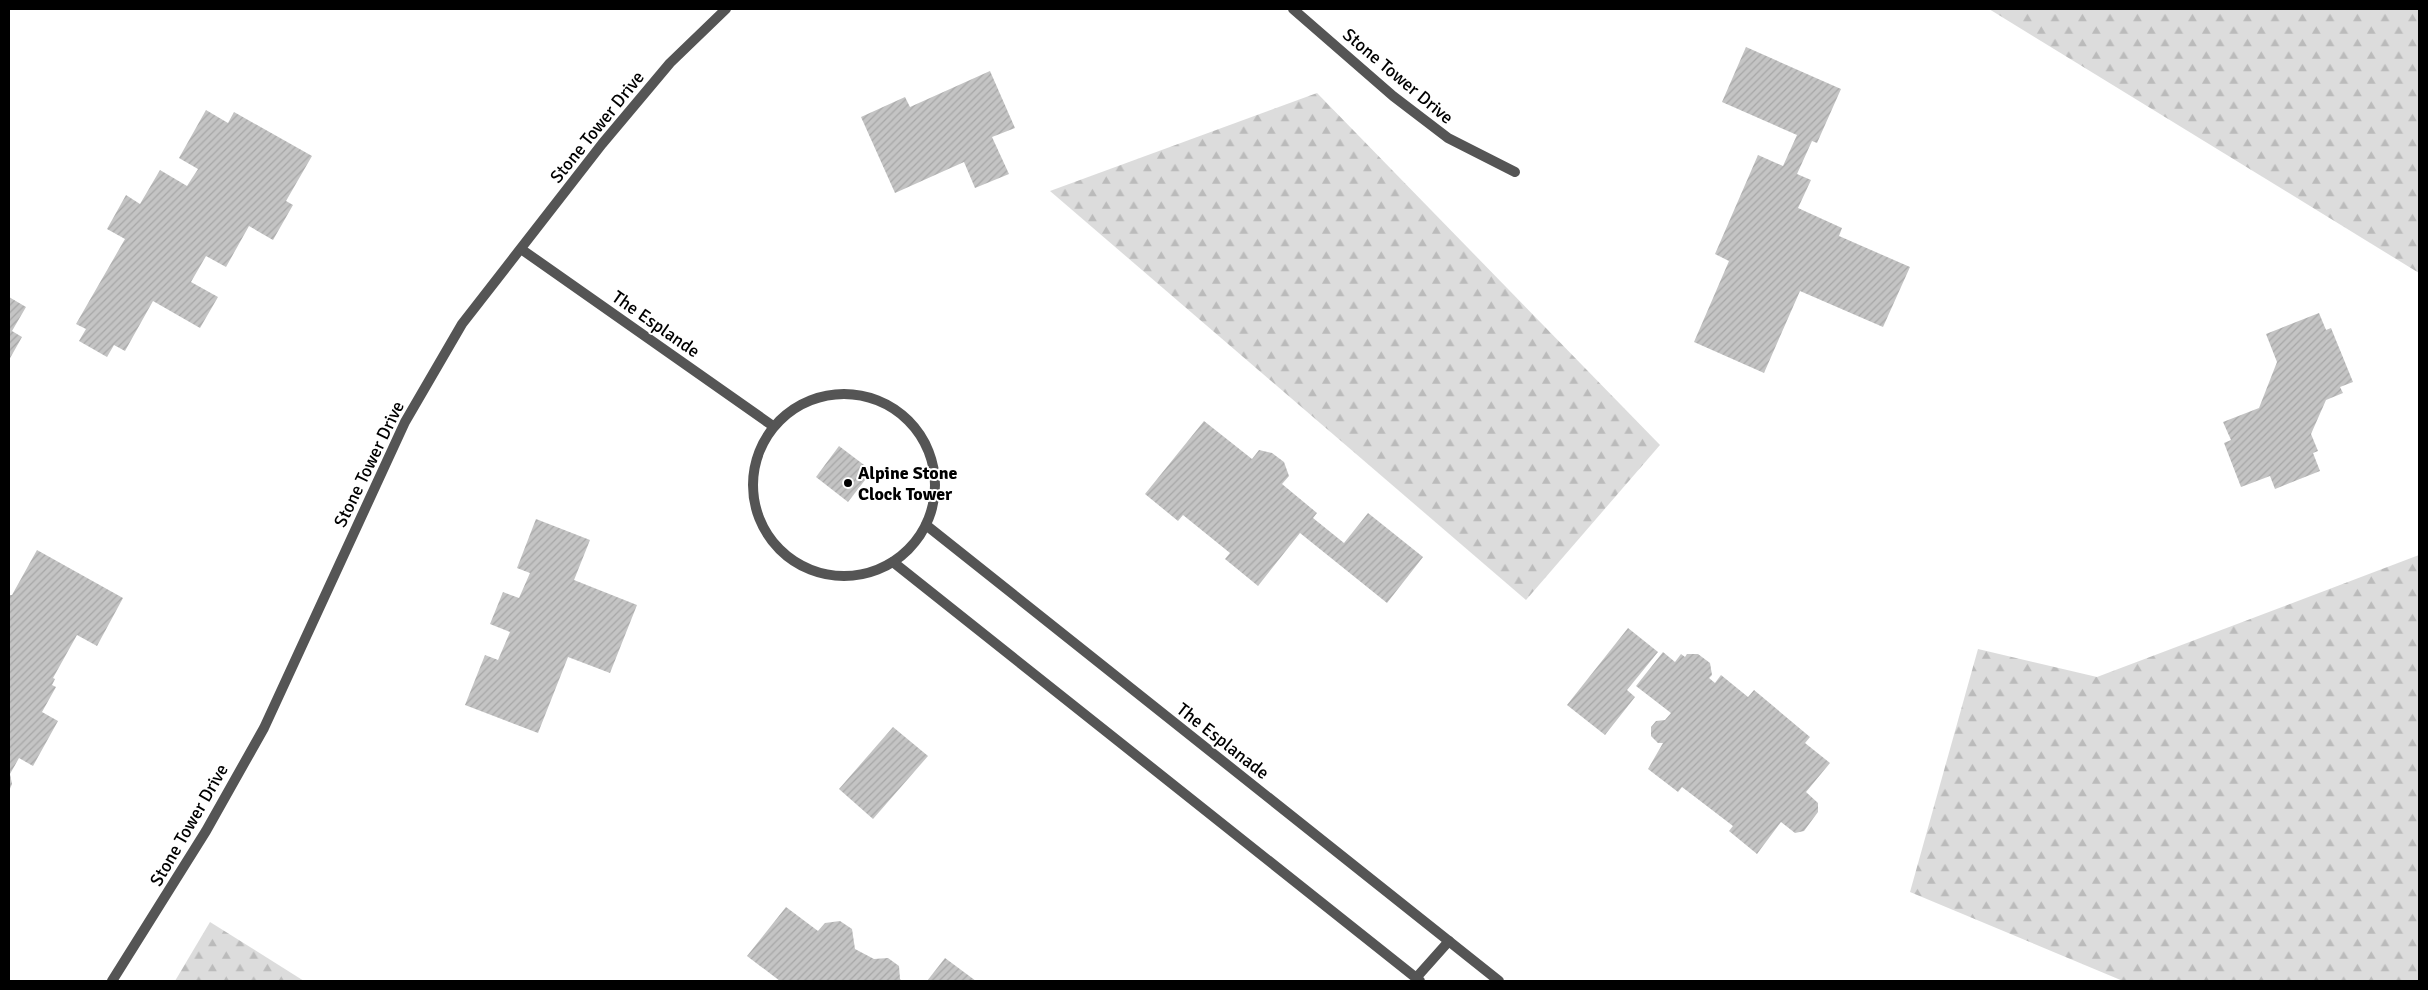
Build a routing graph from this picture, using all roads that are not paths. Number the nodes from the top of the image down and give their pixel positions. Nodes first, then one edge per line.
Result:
1 (726, 9) edge
2 (1294, 9) edge
3 (1514, 172) dead end
4 (521, 249) junction
5 (773, 426) junction
6 (926, 526) junction
7 (893, 562) junction
8 (1448, 941) junction
9 (1418, 980) edge
10 (112, 981) edge
11 (1499, 981) edge

1 - 4 street, Stone Tower Drive
2 - 3 street, Stone Tower Drive
4 - 5 street, The Esplande
4 - 10 street, Stone Tower Drive
5 - 6 street
5 - 7 street
6 - 7 street
6 - 8 street, The Esplanade
7 - 9 street
8 - 9 street
8 - 11 street, The Esplanade

